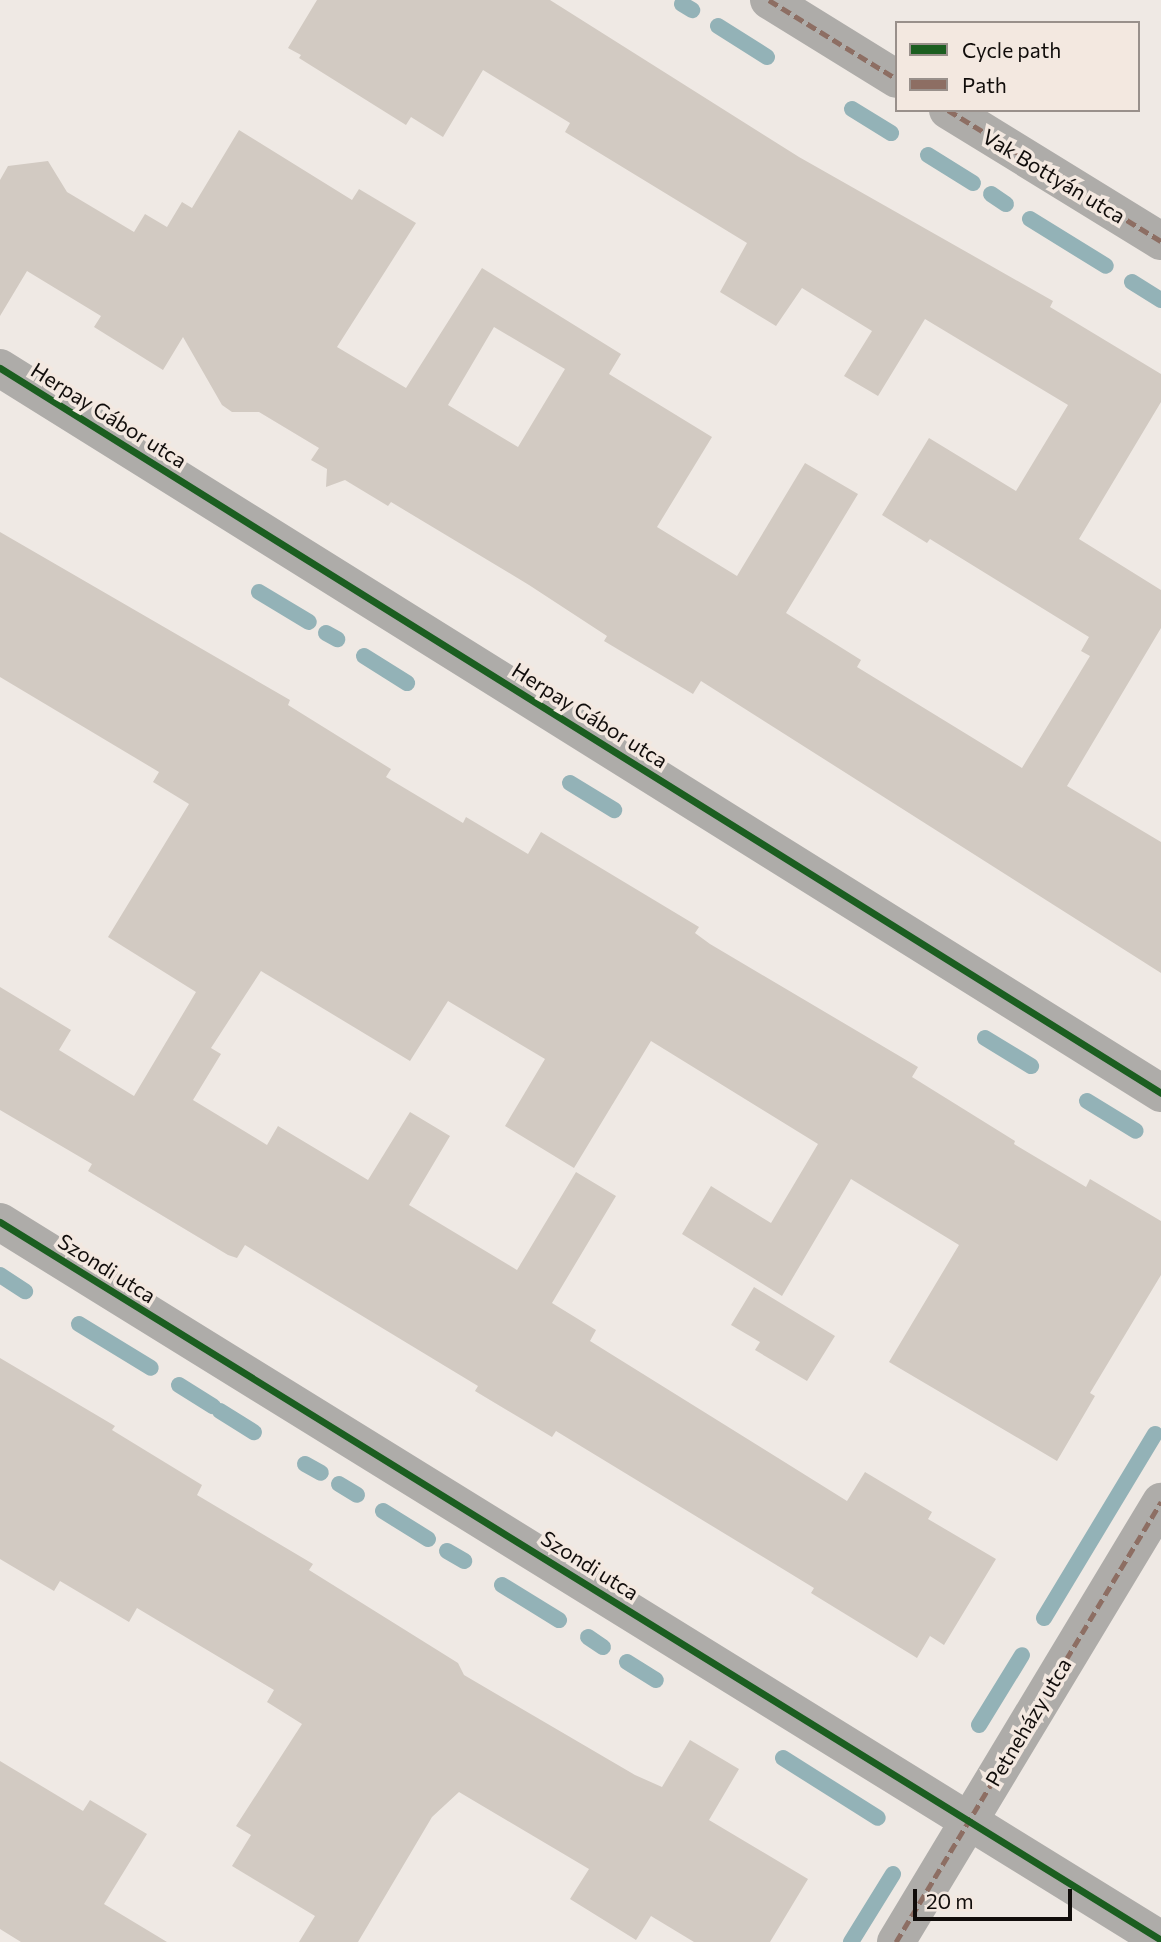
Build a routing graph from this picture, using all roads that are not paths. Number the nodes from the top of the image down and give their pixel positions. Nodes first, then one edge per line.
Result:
1 (769, 0) edge
2 (895, 78) edge
3 (951, 112) edge
4 (1161, 241) edge
5 (0, 368) edge
6 (1161, 1093) edge
7 (0, 1222) edge
8 (1161, 1502) edge
9 (970, 1820) junction
10 (1161, 1940) edge
11 (896, 1942) edge

1 - 2 street
3 - 4 street, Vak Bottyán utca
5 - 6 street, Herpay Gábor utca
7 - 9 street, Szondi utca
8 - 9 street, Petneházy utca
9 - 10 street, Szondi utca
9 - 11 street, Petneházy utca

